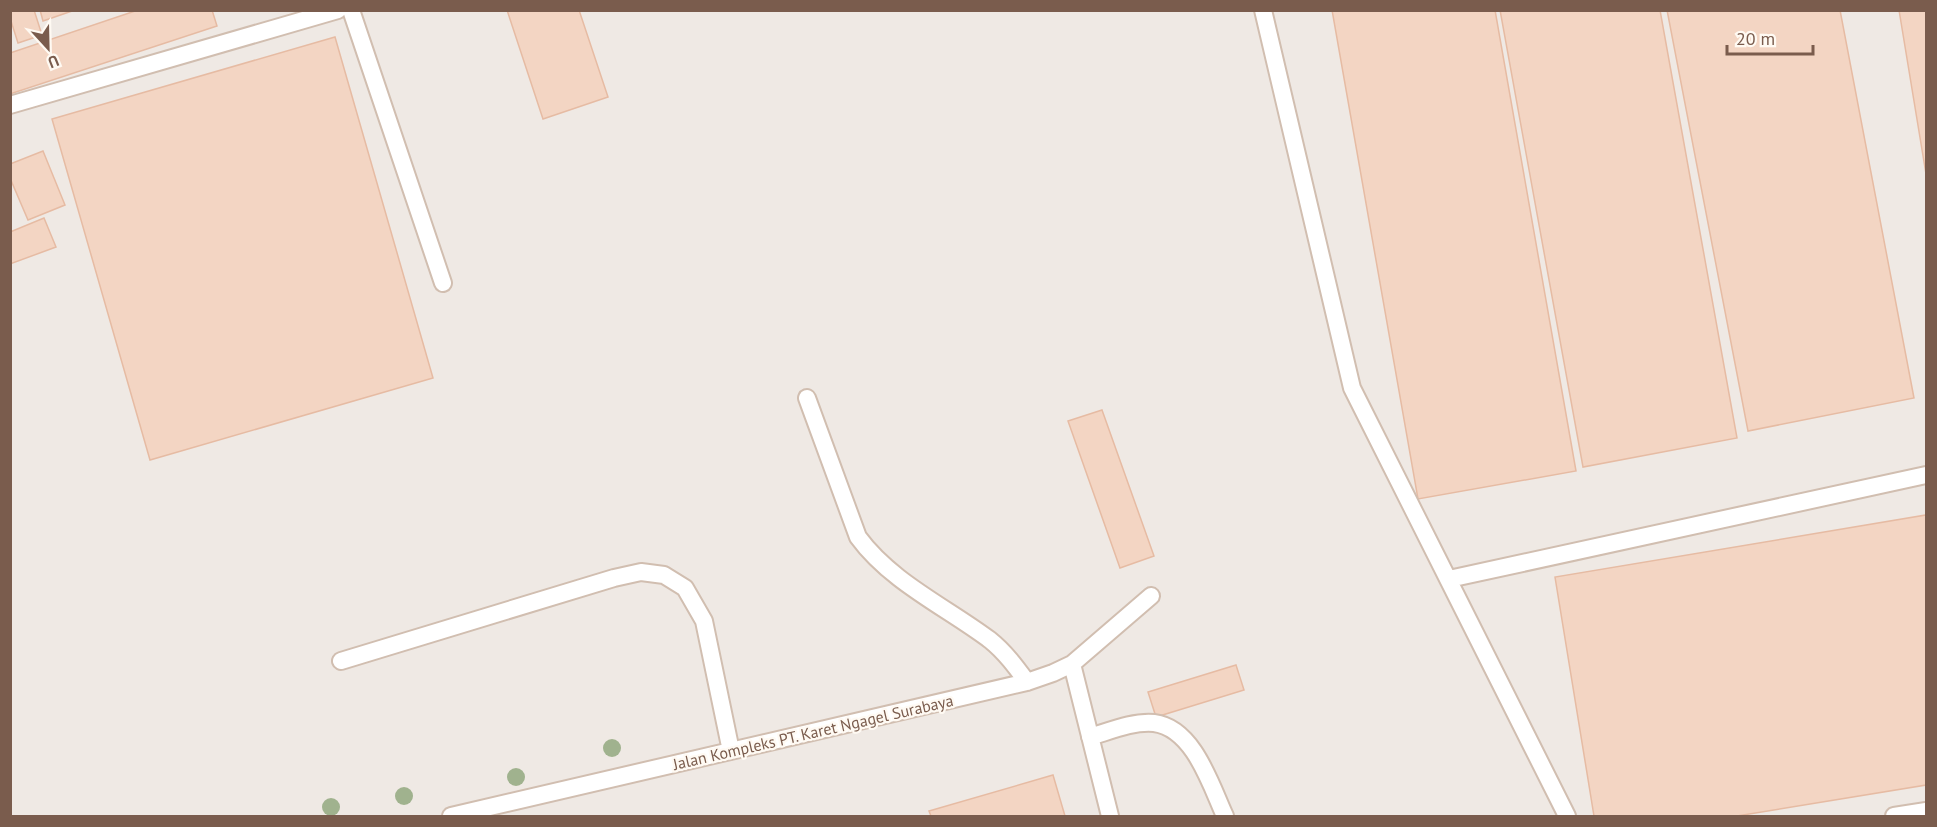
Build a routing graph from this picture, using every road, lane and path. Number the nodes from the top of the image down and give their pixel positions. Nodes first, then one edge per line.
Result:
1 (338, 10) edge
2 (351, 10) edge
3 (1263, 10) edge
4 (10, 105) edge
5 (443, 283) dead end
6 (807, 398) dead end
7 (1926, 475) edge
8 (1449, 579) junction
9 (1151, 596) dead end
10 (341, 661) dead end
11 (1072, 664) junction
12 (1027, 682) junction
13 (1090, 737) junction
14 (731, 751) junction
15 (1926, 811) edge
16 (452, 816) edge
17 (1110, 816) edge
18 (1225, 816) edge
19 (1567, 816) edge
20 (1894, 816) edge

1 - 4 lane
2 - 5 lane
3 - 8 lane
6 - 12 lane
7 - 8 lane
8 - 19 lane
9 - 11 lane, Jalan Kompleks PT. Karet Ngagel Surabaya
10 - 14 lane
11 - 12 lane, Jalan Kompleks PT. Karet Ngagel Surabaya
11 - 13 lane
12 - 14 lane, Jalan Kompleks PT. Karet Ngagel Surabaya
13 - 17 lane
13 - 18 lane
14 - 16 lane, Jalan Kompleks PT. Karet Ngagel Surabaya
15 - 20 lane

